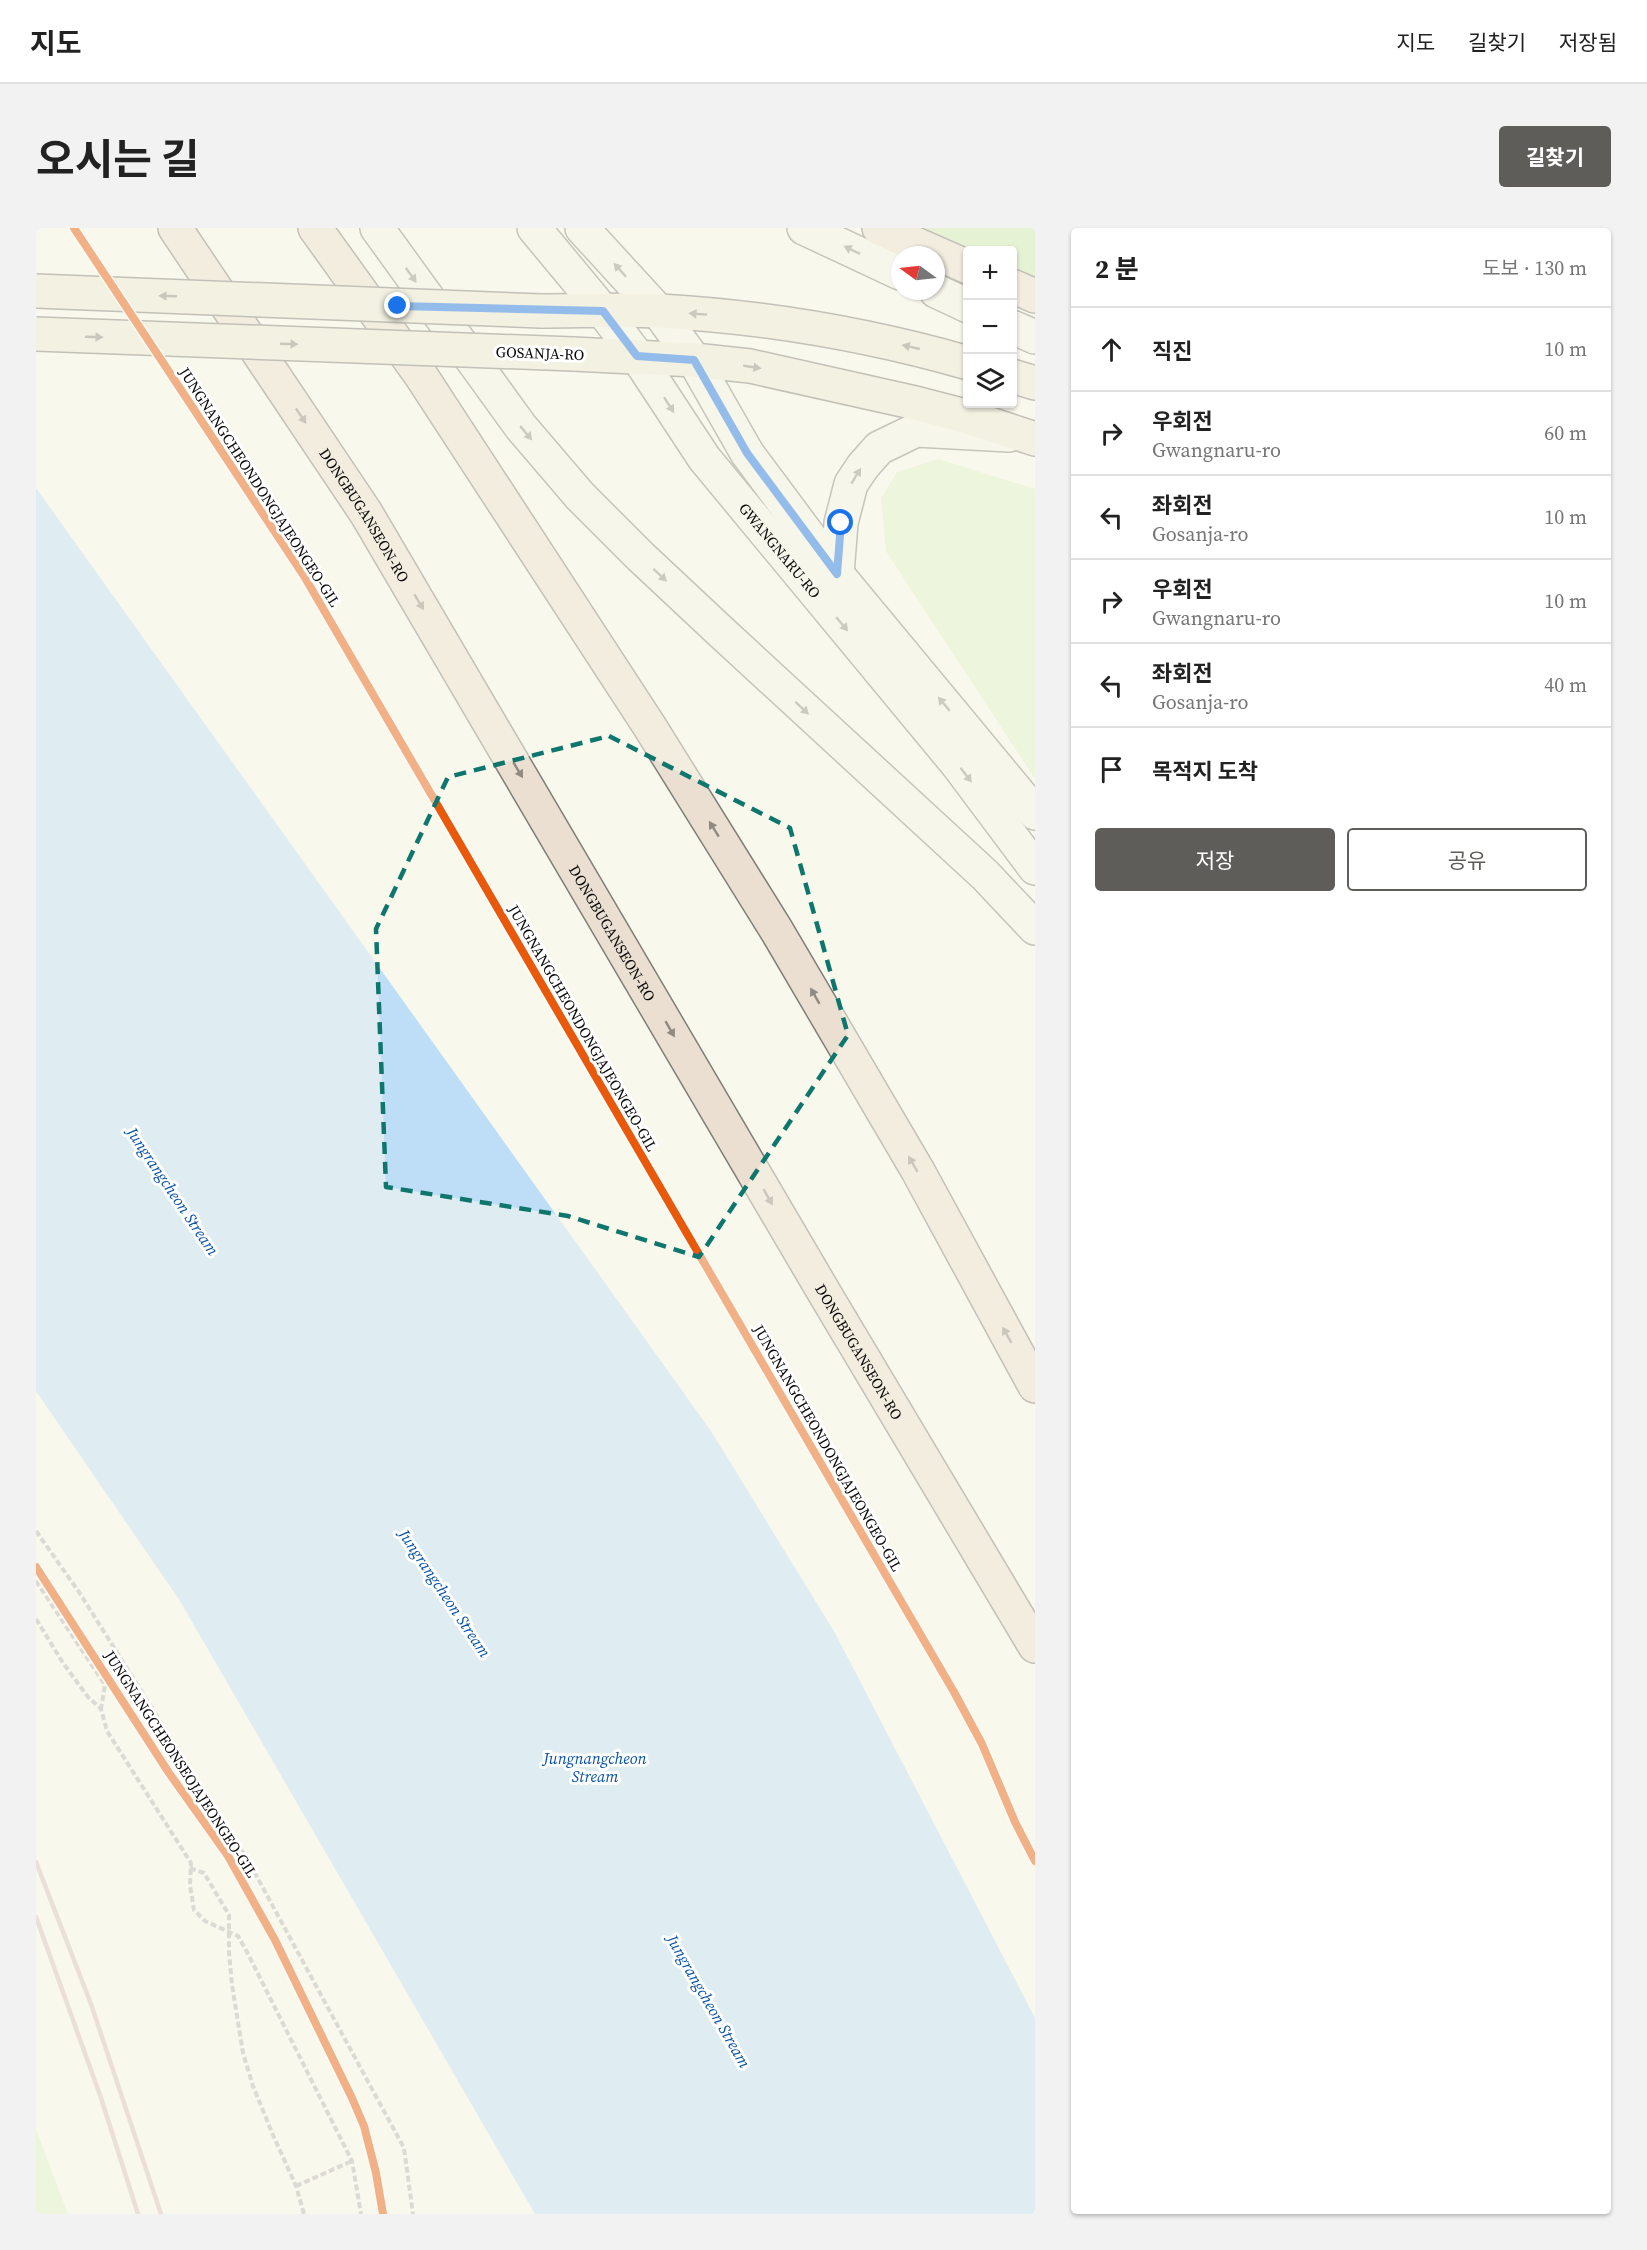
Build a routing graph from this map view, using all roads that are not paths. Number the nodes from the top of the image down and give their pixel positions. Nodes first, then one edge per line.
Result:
1 (175, 228) edge
2 (315, 228) edge
3 (377, 228) edge
4 (534, 228) edge
5 (582, 228) edge
6 (804, 228) edge
7 (879, 228) edge
8 (963, 265) edge
9 (891, 269) edge
10 (1017, 288) edge
11 (36, 291) edge
12 (945, 295) edge
13 (1035, 296) edge
14 (963, 304) edge
15 (603, 311) junction
16 (658, 311) junction
17 (1017, 329) edge
18 (36, 334) edge
19 (1035, 337) edge
20 (637, 356) junction
21 (694, 360) junction
22 (963, 362) edge
23 (1017, 378) edge
24 (1035, 383) edge
25 (1032, 438) edge
26 (837, 574) junction
27 (1035, 813) edge
28 (1035, 868) edge
29 (1035, 928) edge
30 (1035, 1386) edge
31 (1035, 1646) edge

1 -> 31 highway, DONGBUGANSEON-RO
30 -> 2 highway
3 -> 29 main road
4 - 15 main road, GWANGNARU-RO
16 -> 5 main road, GWANGNARU-RO
9 -> 6 main road
7 - 8 highway
10 - 13 highway
15 -> 11 main road, bridge
12 - 14 main road
15 - 16 main road
15 - 20 main road, GWANGNARU-RO
16 - 21 main road, GWANGNARU-RO
22 -> 16 main road
17 - 19 main road
18 -> 20 main road, GOSANJA-RO, bridge
20 - 21 main road, GOSANJA-RO
20 -> 28 main road, GWANGNARU-RO
21 -> 25 main road, GOSANJA-RO
21 - 26 main road, GWANGNARU-RO
23 - 24 main road
26 -> 25 main road
27 -> 26 main road, GWANGNARU-RO

